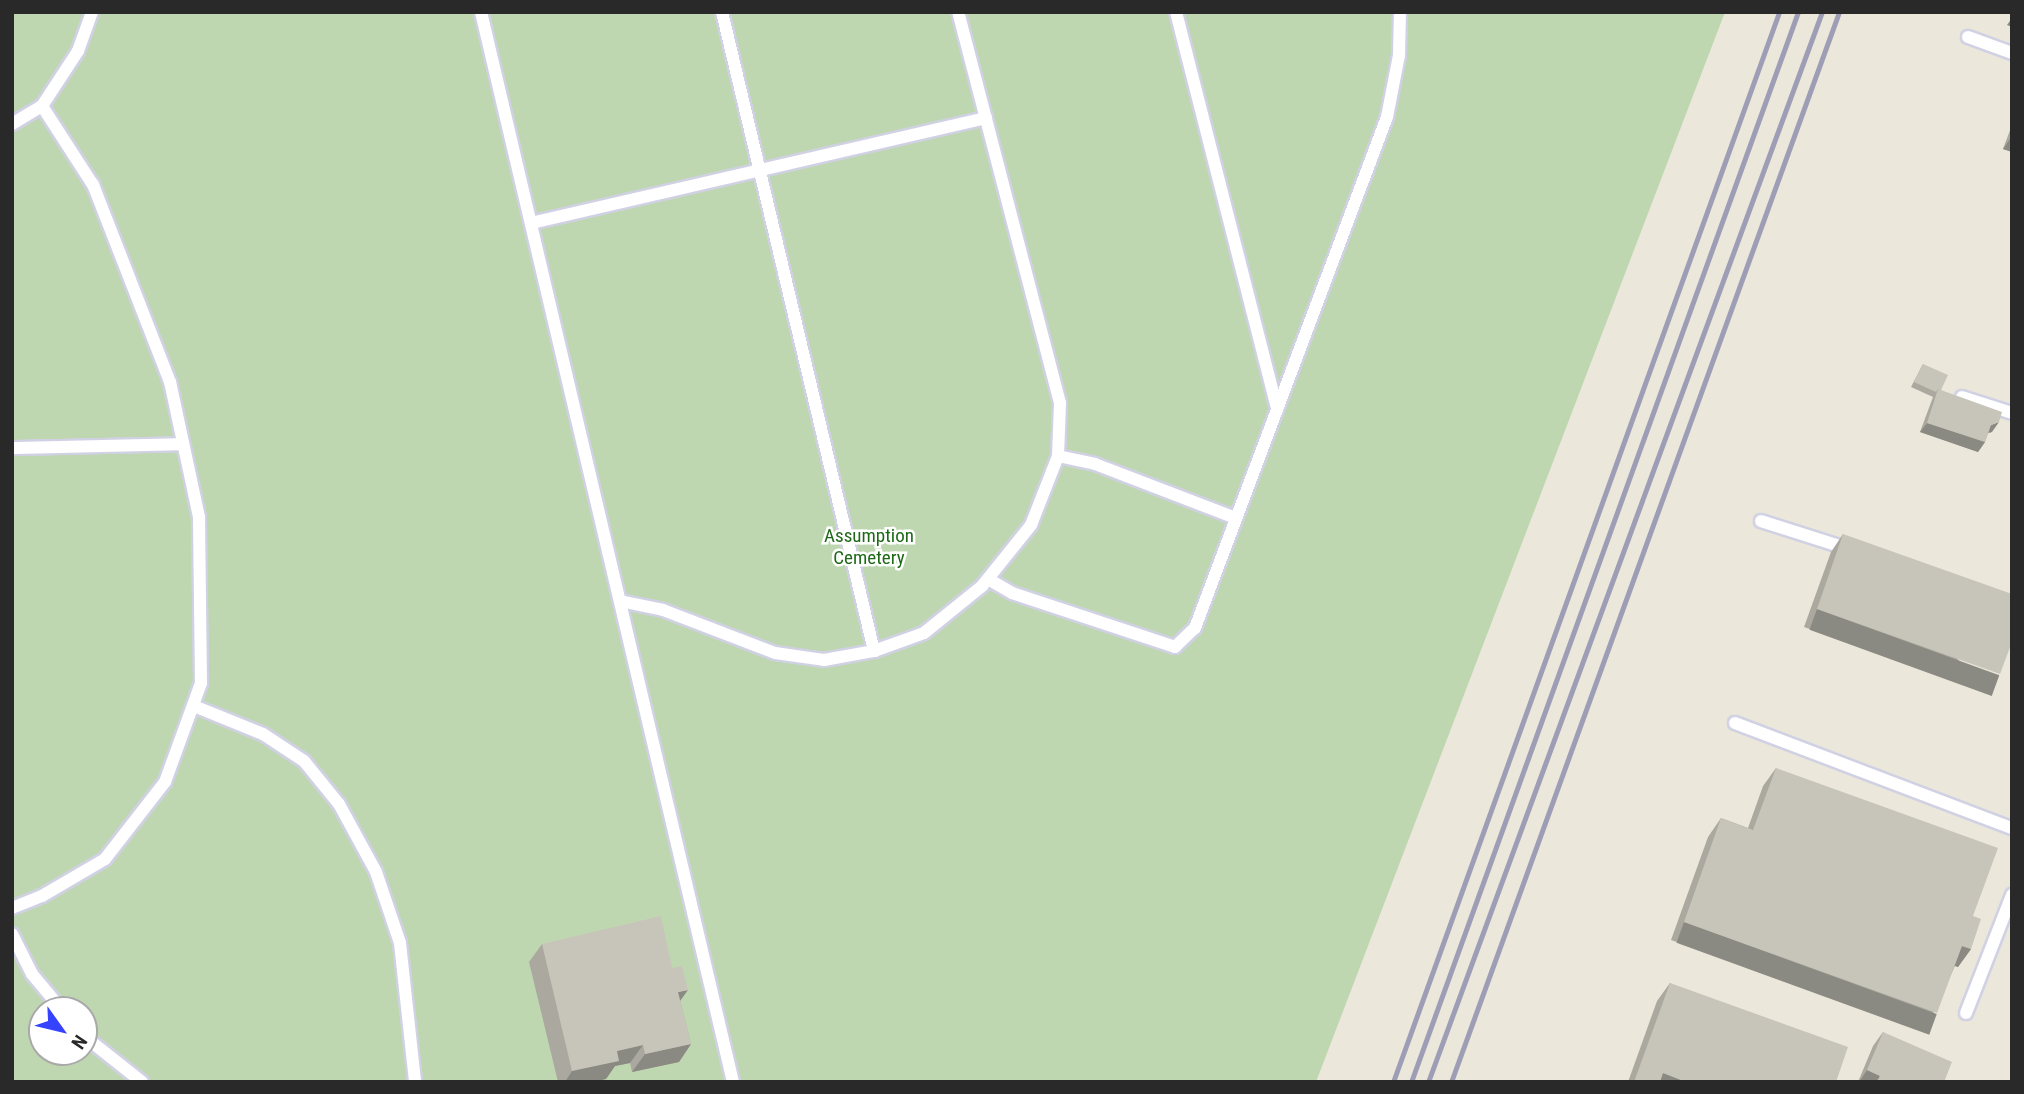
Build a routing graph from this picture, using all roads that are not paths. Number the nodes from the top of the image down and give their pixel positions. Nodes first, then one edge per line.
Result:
1 (92, 12) edge
2 (481, 12) edge
3 (722, 12) edge
4 (958, 12) edge
5 (1176, 12) edge
6 (1400, 12) edge
7 (1968, 37) dead end
8 (2012, 53) edge
9 (42, 106) junction
10 (986, 118) junction
11 (12, 124) edge
12 (759, 170) junction
13 (531, 223) junction
14 (1962, 397) edge
15 (1277, 409) junction
16 (2012, 413) edge
17 (183, 444) junction
18 (12, 448) edge
19 (1058, 456) junction
20 (1236, 518) junction
21 (1761, 521) dead end
22 (1861, 553) edge
23 (988, 579) junction
24 (620, 601) junction
25 (874, 651) junction
26 (194, 706) junction
27 (1735, 723) dead end
28 (2012, 828) edge
29 (2012, 895) edge
30 (12, 908) edge
31 (12, 933) edge
32 (50, 996) edge
33 (1966, 1013) dead end
34 (98, 1047) edge
35 (142, 1082) edge
36 (415, 1082) edge
37 (733, 1082) edge

1 - 9 lane
2 - 13 lane
3 - 12 lane
4 - 10 lane
5 - 15 lane
6 - 15 lane
7 - 8 lane
9 - 11 lane
9 - 17 lane
10 - 12 lane
10 - 19 lane
12 - 13 lane
12 - 25 lane
13 - 24 lane
14 - 16 lane
15 - 20 lane
17 - 18 lane
17 - 26 lane
19 - 20 lane
19 - 23 lane
20 - 23 lane
21 - 22 lane
23 - 25 lane
24 - 25 lane
24 - 37 lane
26 - 30 lane
26 - 36 lane
27 - 28 lane
29 - 33 lane
31 - 32 lane
34 - 35 lane

